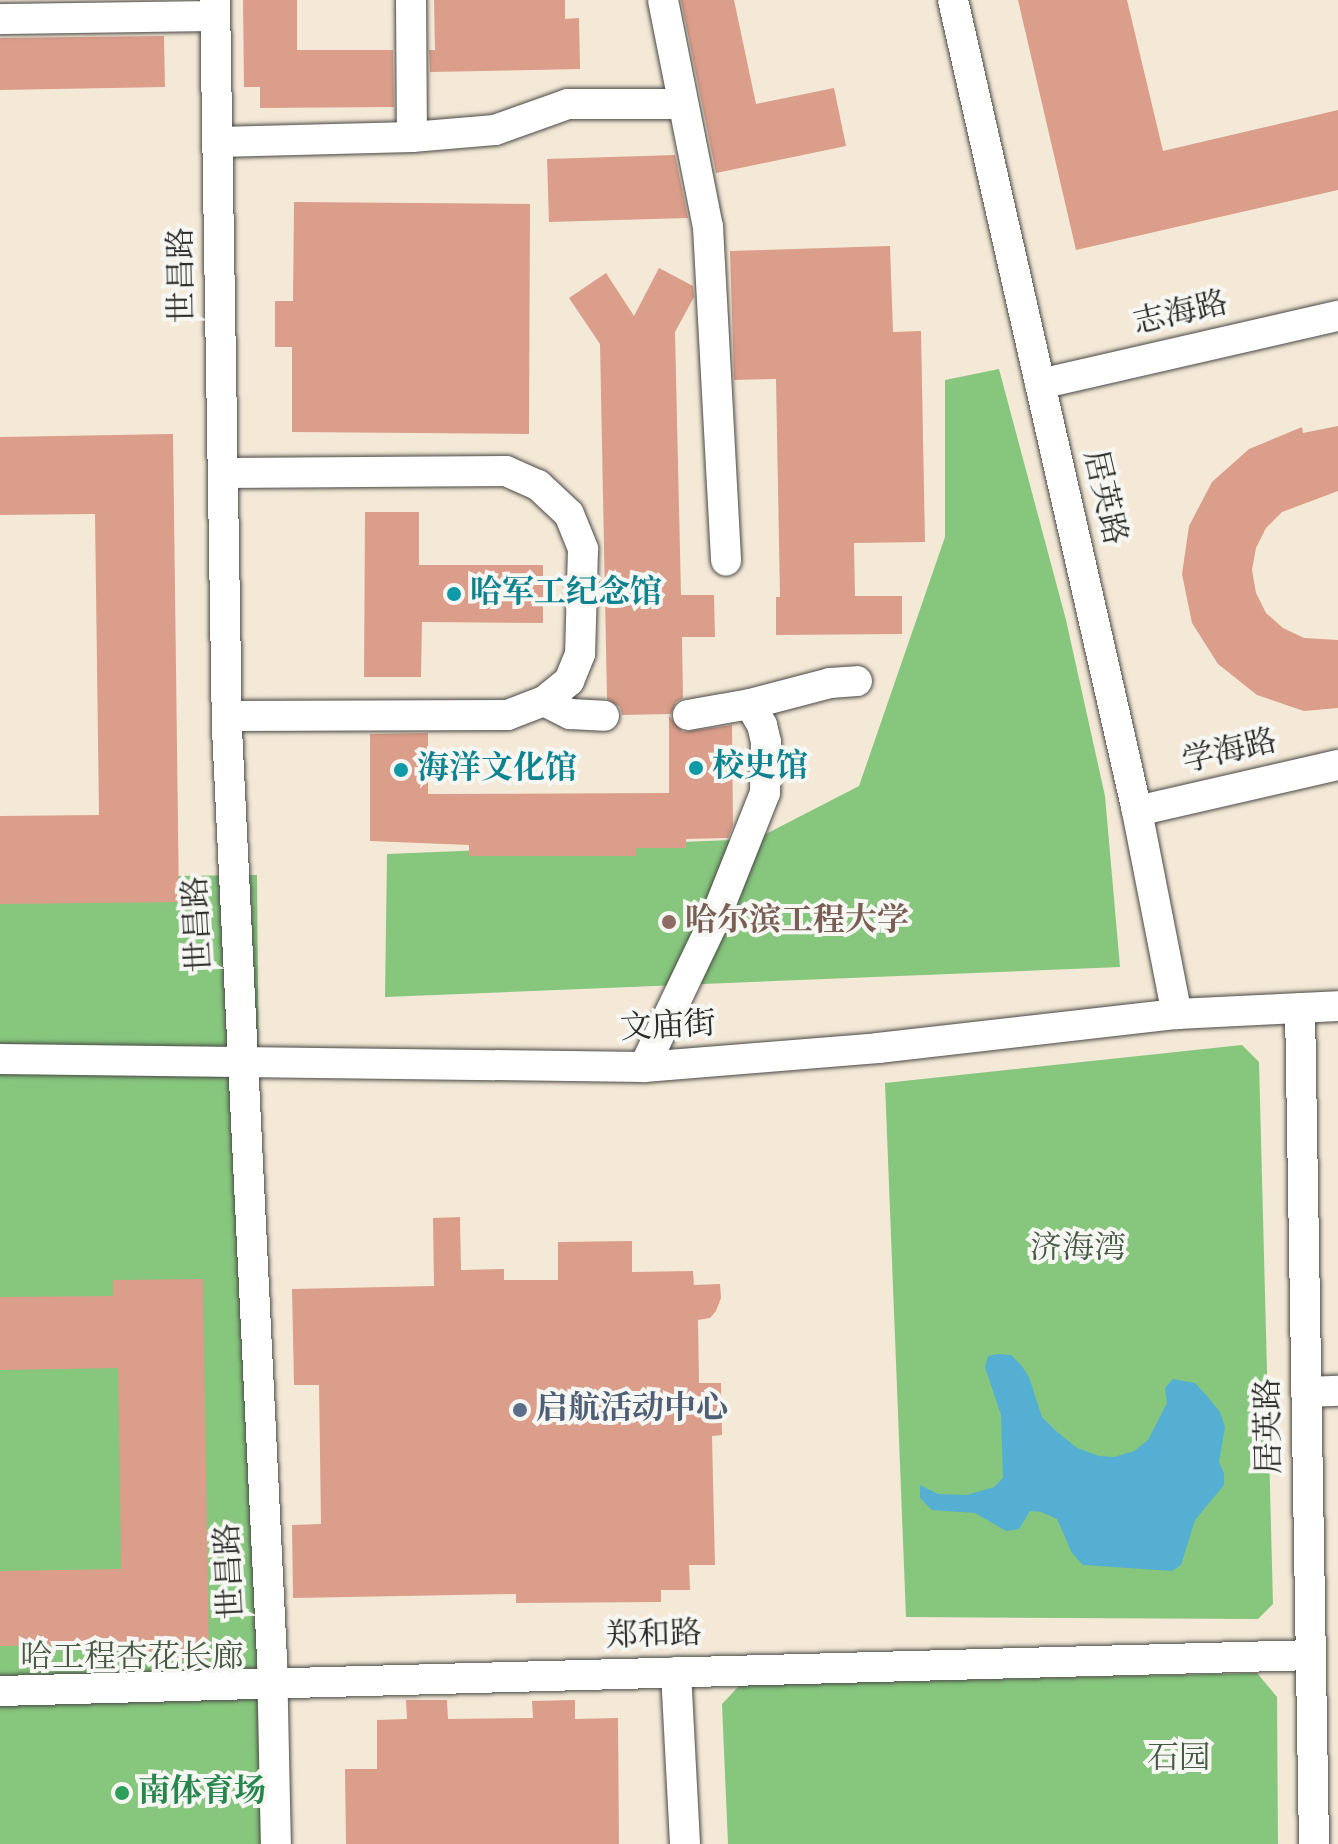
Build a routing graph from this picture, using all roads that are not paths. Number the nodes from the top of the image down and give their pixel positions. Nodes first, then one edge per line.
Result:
1 (411, 0) edge
2 (663, 0) edge
3 (953, 0) edge
4 (215, 8) edge
5 (63, 9) edge
6 (0, 19) edge
7 (683, 104) junction
8 (412, 137) junction
9 (218, 142) junction
10 (1338, 316) edge
11 (1040, 384) junction
12 (223, 473) junction
13 (726, 561) dead end
14 (857, 681) dead end
15 (544, 701) junction
16 (750, 704) junction
17 (688, 715) dead end
18 (227, 716) junction
19 (604, 716) dead end
20 (1338, 765) edge
21 (1137, 811) junction
22 (1338, 1006) edge
23 (1300, 1008) junction
24 (1177, 1014) junction
25 (0, 1059) edge
26 (243, 1062) junction
27 (644, 1067) junction
28 (1338, 1391) edge
29 (1306, 1392) junction
30 (1311, 1655) junction
31 (676, 1672) junction
32 (273, 1682) junction
33 (0, 1691) edge
34 (276, 1844) edge
35 (685, 1844) edge
36 (1314, 1844) edge

1 - 8 street
2 - 7 street
3 - 11 street, 居英路
4 - 5 street
4 - 9 street, 世昌路
5 - 6 street
7 - 8 street
7 - 13 street
8 - 9 street
9 - 12 street, 世昌路
10 - 11 street, 志海路
11 - 21 street, 居英路
12 - 15 street
12 - 18 street, 世昌路
14 - 16 street
15 - 18 street
15 - 19 street
16 - 17 street
16 - 27 street
18 - 26 street, 世昌路
20 - 21 street, 学海路
21 - 24 street, 居英路
22 - 23 street, 文庙街
23 - 24 street, 文庙街
23 - 29 street, 居英路
24 - 27 street, 文庙街
25 - 26 street, 文庙街
26 - 27 street, 文庙街
26 - 32 street, 世昌路
28 - 29 street
29 - 30 street, 居英路
30 - 31 street, 郑和路
30 - 36 street, 居英路
31 - 32 street, 郑和路
31 - 35 street
32 - 33 street, 郑和路
32 - 34 street, 世昌路

